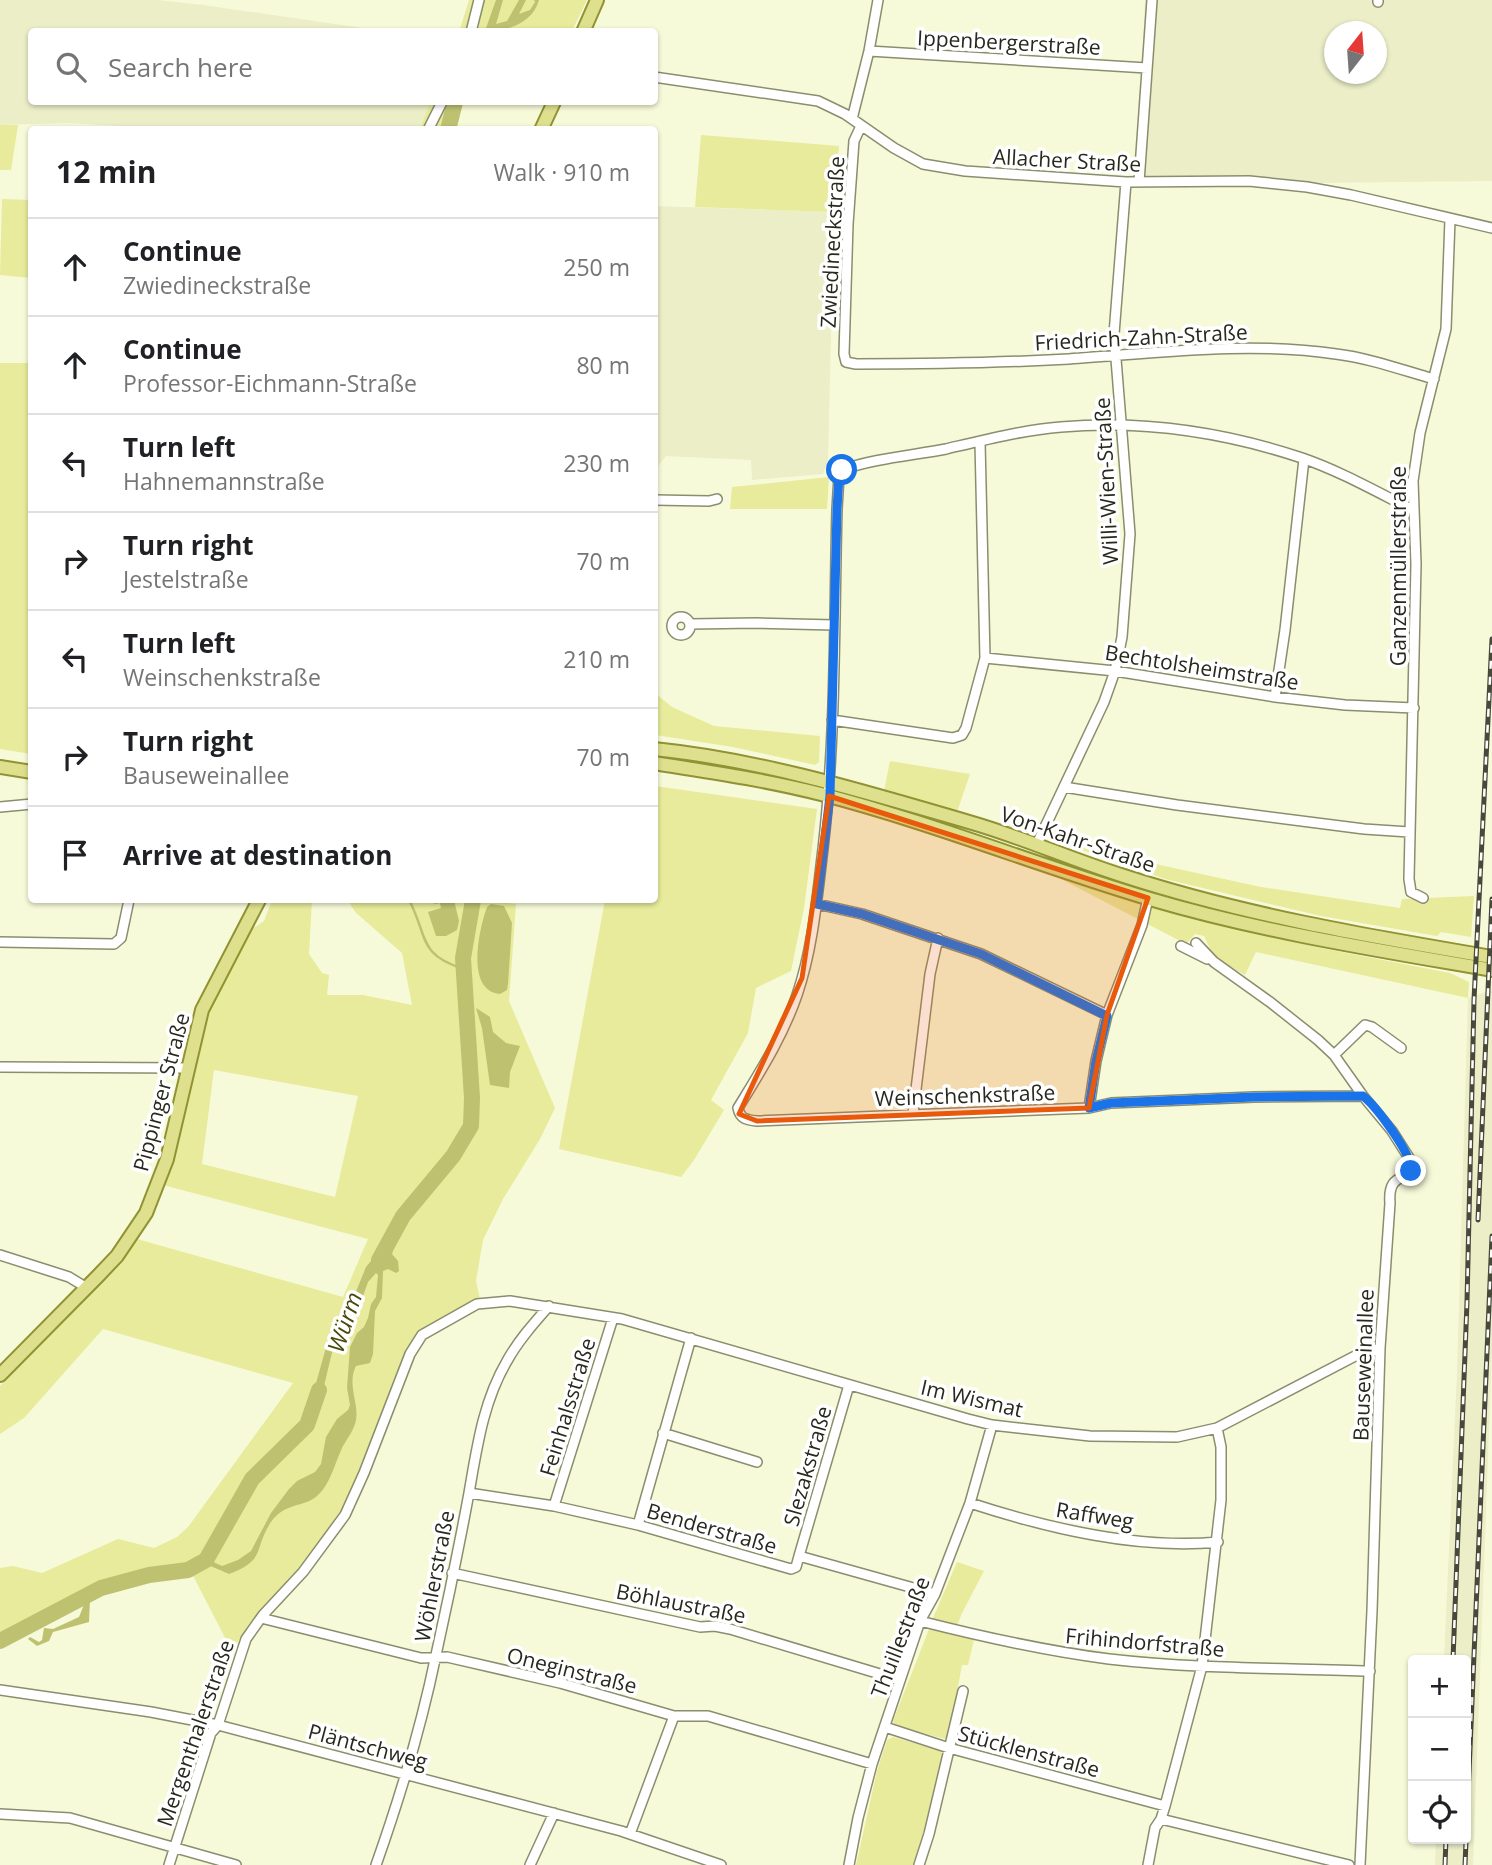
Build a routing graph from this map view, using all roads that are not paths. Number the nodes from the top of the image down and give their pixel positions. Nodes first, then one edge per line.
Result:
1 (479, 0) edge
2 (597, 0) edge
3 (878, 0) edge
4 (1152, 0) edge
5 (472, 28) edge
6 (585, 28) edge
7 (869, 51) junction
8 (1147, 68) junction
9 (658, 78) edge
10 (440, 105) edge
11 (553, 105) edge
12 (856, 122) junction
13 (430, 126) edge
14 (543, 126) edge
15 (1125, 182) junction
16 (1139, 182) junction
17 (1451, 219) junction
18 (1492, 228) edge
19 (1115, 355) junction
20 (846, 362) joint
21 (1434, 379) junction
22 (1122, 424) junction
23 (979, 442) junction
24 (1304, 459) junction
25 (717, 499) dead end
26 (658, 500) edge
27 (1413, 510) junction
28 (690, 624) dead end
29 (834, 625) junction
30 (985, 657) junction
31 (1115, 671) junction
32 (1275, 697) junction
33 (1414, 708) junction
34 (832, 720) junction
35 (658, 750) edge
36 (658, 764) edge
37 (0, 767) edge
38 (28, 771) edge
39 (830, 782) junction
40 (1064, 787) junction
41 (830, 796) junction
42 (28, 804) edge
43 (0, 807) edge
44 (1409, 832) junction
45 (1036, 846) junction
46 (1148, 898) junction
47 (1423, 898) dead end
48 (129, 903) edge
49 (257, 903) edge
50 (817, 904) junction
51 (938, 938) junction
52 (0, 942) edge
53 (1196, 943) dead end
54 (1181, 946) dead end
55 (1492, 957) edge
56 (1214, 962) junction
57 (1492, 970) edge
58 (1107, 1016) junction
59 (1401, 1048) dead end
60 (1334, 1055) junction
61 (0, 1067) edge
62 (187, 1068) junction
63 (1363, 1096) junction
64 (1089, 1108) junction
65 (914, 1114) junction
66 (0, 1255) edge
67 (87, 1287) junction
68 (549, 1306) junction
69 (613, 1318) junction
70 (691, 1338) junction
71 (1380, 1348) junction
72 (0, 1376) edge
73 (849, 1385) junction
74 (992, 1425) junction
75 (1217, 1428) junction
76 (663, 1433) junction
77 (757, 1462) dead end
78 (469, 1493) junction
79 (970, 1503) junction
80 (554, 1506) junction
81 (638, 1525) junction
82 (1217, 1542) junction
83 (800, 1556) junction
84 (452, 1573) junction
85 (935, 1594) junction
86 (261, 1619) junction
87 (920, 1621) junction
88 (436, 1657) junction
89 (1202, 1666) junction
90 (1370, 1671) junction
91 (900, 1680) junction
92 (0, 1690) edge
93 (963, 1691) dead end
94 (674, 1716) junction
95 (218, 1725) junction
96 (885, 1727) junction
97 (949, 1748) junction
98 (873, 1764) junction
99 (404, 1774) junction
100 (1165, 1806) junction
101 (554, 1812) junction
102 (0, 1814) edge
103 (1161, 1819) junction
104 (630, 1834) junction
105 (174, 1847) junction
106 (704, 1862) edge
107 (169, 1865) edge
108 (236, 1865) edge
109 (376, 1865) edge
110 (530, 1865) edge
111 (721, 1865) edge
112 (849, 1865) edge
113 (919, 1865) edge
114 (1148, 1865) edge
115 (1349, 1865) edge
116 (1360, 1865) edge

1 - 5 street
2 - 6 main road
3 - 7 street, Zwiedineckstraße
4 - 8 street
7 - 8 street, Ippenbergerstraße
7 - 12 street, Zwiedineckstraße
8 - 16 street
9 - 12 street, Allacher Straße
10 - 13 street
11 - 14 main road
12 - 15 street, Allacher Straße
12 - 20 street, Zwiedineckstraße
15 - 16 street, Allacher Straße
15 - 19 street, Willi-Wien-Straße
16 - 17 street, Allacher Straße
17 - 18 street, Allacher Straße
17 - 21 street, Ganzenmüllerstraße
19 - 20 street, Friedrich-Zahn-Straße
19 - 21 street, Friedrich-Zahn-Straße
19 - 22 street, Willi-Wien-Straße
21 - 27 street, Ganzenmüllerstraße
22 - 23 street
22 - 24 street
22 - 31 street, Willi-Wien-Straße
23 - 29 street
23 - 30 street
24 - 27 street
24 - 32 street
25 - 26 street
27 - 33 street, Ganzenmüllerstraße
28 - 29 street
29 - 34 street
30 - 31 street, Bechtolsheimstraße
30 - 34 street
31 - 32 street, Bechtolsheimstraße
31 - 40 street, Willi-Wien-Straße
32 - 33 street, Bechtolsheimstraße
33 - 44 street, Ganzenmüllerstraße
34 - 39 street
35 - 39 main road, Von-Kahr-Straße
36 - 41 main road, Von-Kahr-Straße
37 - 38 main road
39 - 41 street
39 - 45 main road, Von-Kahr-Straße
40 - 44 street
40 - 45 street, Willi-Wien-Straße
41 - 46 main road, Von-Kahr-Straße
41 - 50 street
42 - 43 street
44 - 47 street, Ganzenmüllerstraße
45 - 55 main road, Von-Kahr-Straße
46 - 57 main road, Von-Kahr-Straße
46 - 58 street
48 - 52 street
49 - 62 main road, Pippinger Straße
50 - 51 street
50 - 65 street, Weinschenkstraße
51 - 58 street
51 - 65 street
53 - 56 street, Bauseweinallee
54 - 56 street, Bauseweinallee
56 - 60 street, Bauseweinallee
58 - 64 street
59 - 60 street
60 - 63 street, Bauseweinallee
61 - 62 street
62 - 67 main road, Pippinger Straße
63 - 64 street, Weinschenkstraße
63 - 71 street, Bauseweinallee
64 - 65 street, Weinschenkstraße
66 - 67 street
67 - 72 main road, Pippinger Straße
68 - 69 street, Im Wismat
68 - 78 street, Wöhlerstraße
68 - 86 street, Mergenthalerstraße
69 - 70 street, Im Wismat
69 - 80 street, Feinhalsstraße
70 - 73 street, Im Wismat
70 - 76 street
71 - 75 street, Im Wismat
71 - 90 street, Bauseweinallee
73 - 74 street, Im Wismat
73 - 83 street, Slezakstraße
74 - 75 street, Im Wismat
74 - 79 street, Thuillestraße
75 - 82 street
76 - 77 street
76 - 81 street
78 - 80 street, Benderstraße
78 - 84 street, Wöhlerstraße
79 - 82 street, Raffweg
79 - 85 street, Thuillestraße
80 - 81 street, Benderstraße
81 - 83 street, Benderstraße
82 - 89 street
83 - 85 street, Benderstraße
84 - 88 street, Wöhlerstraße
84 - 91 street, Böhlaustraße
85 - 87 street, Thuillestraße
86 - 88 street, Oneginstraße
86 - 95 street, Mergenthalerstraße
87 - 89 street, Frihindorfstraße
87 - 91 street, Thuillestraße
88 - 94 street, Oneginstraße
88 - 99 street, Wöhlerstraße
89 - 90 street, Frihindorfstraße
89 - 100 street
90 - 116 street, Bauseweinallee
91 - 96 street, Thuillestraße
92 - 95 street, Pläntschweg
93 - 97 street
94 - 98 street, Oneginstraße
94 - 104 street
95 - 99 street, Pläntschweg
95 - 105 street, Mergenthalerstraße
96 - 97 street, Stücklenstraße
96 - 98 street, Thuillestraße
97 - 100 street, Stücklenstraße
97 - 113 street
98 - 112 street, Thuillestraße
99 - 101 street, Pläntschweg
99 - 109 street, Wöhlerstraße
100 - 103 street
101 - 104 street, Pläntschweg
101 - 110 street
102 - 105 street
103 - 114 street
103 - 115 street
104 - 106 street, Pläntschweg
105 - 107 street, Mergenthalerstraße
105 - 108 street
106 - 111 street, Pläntschweg

